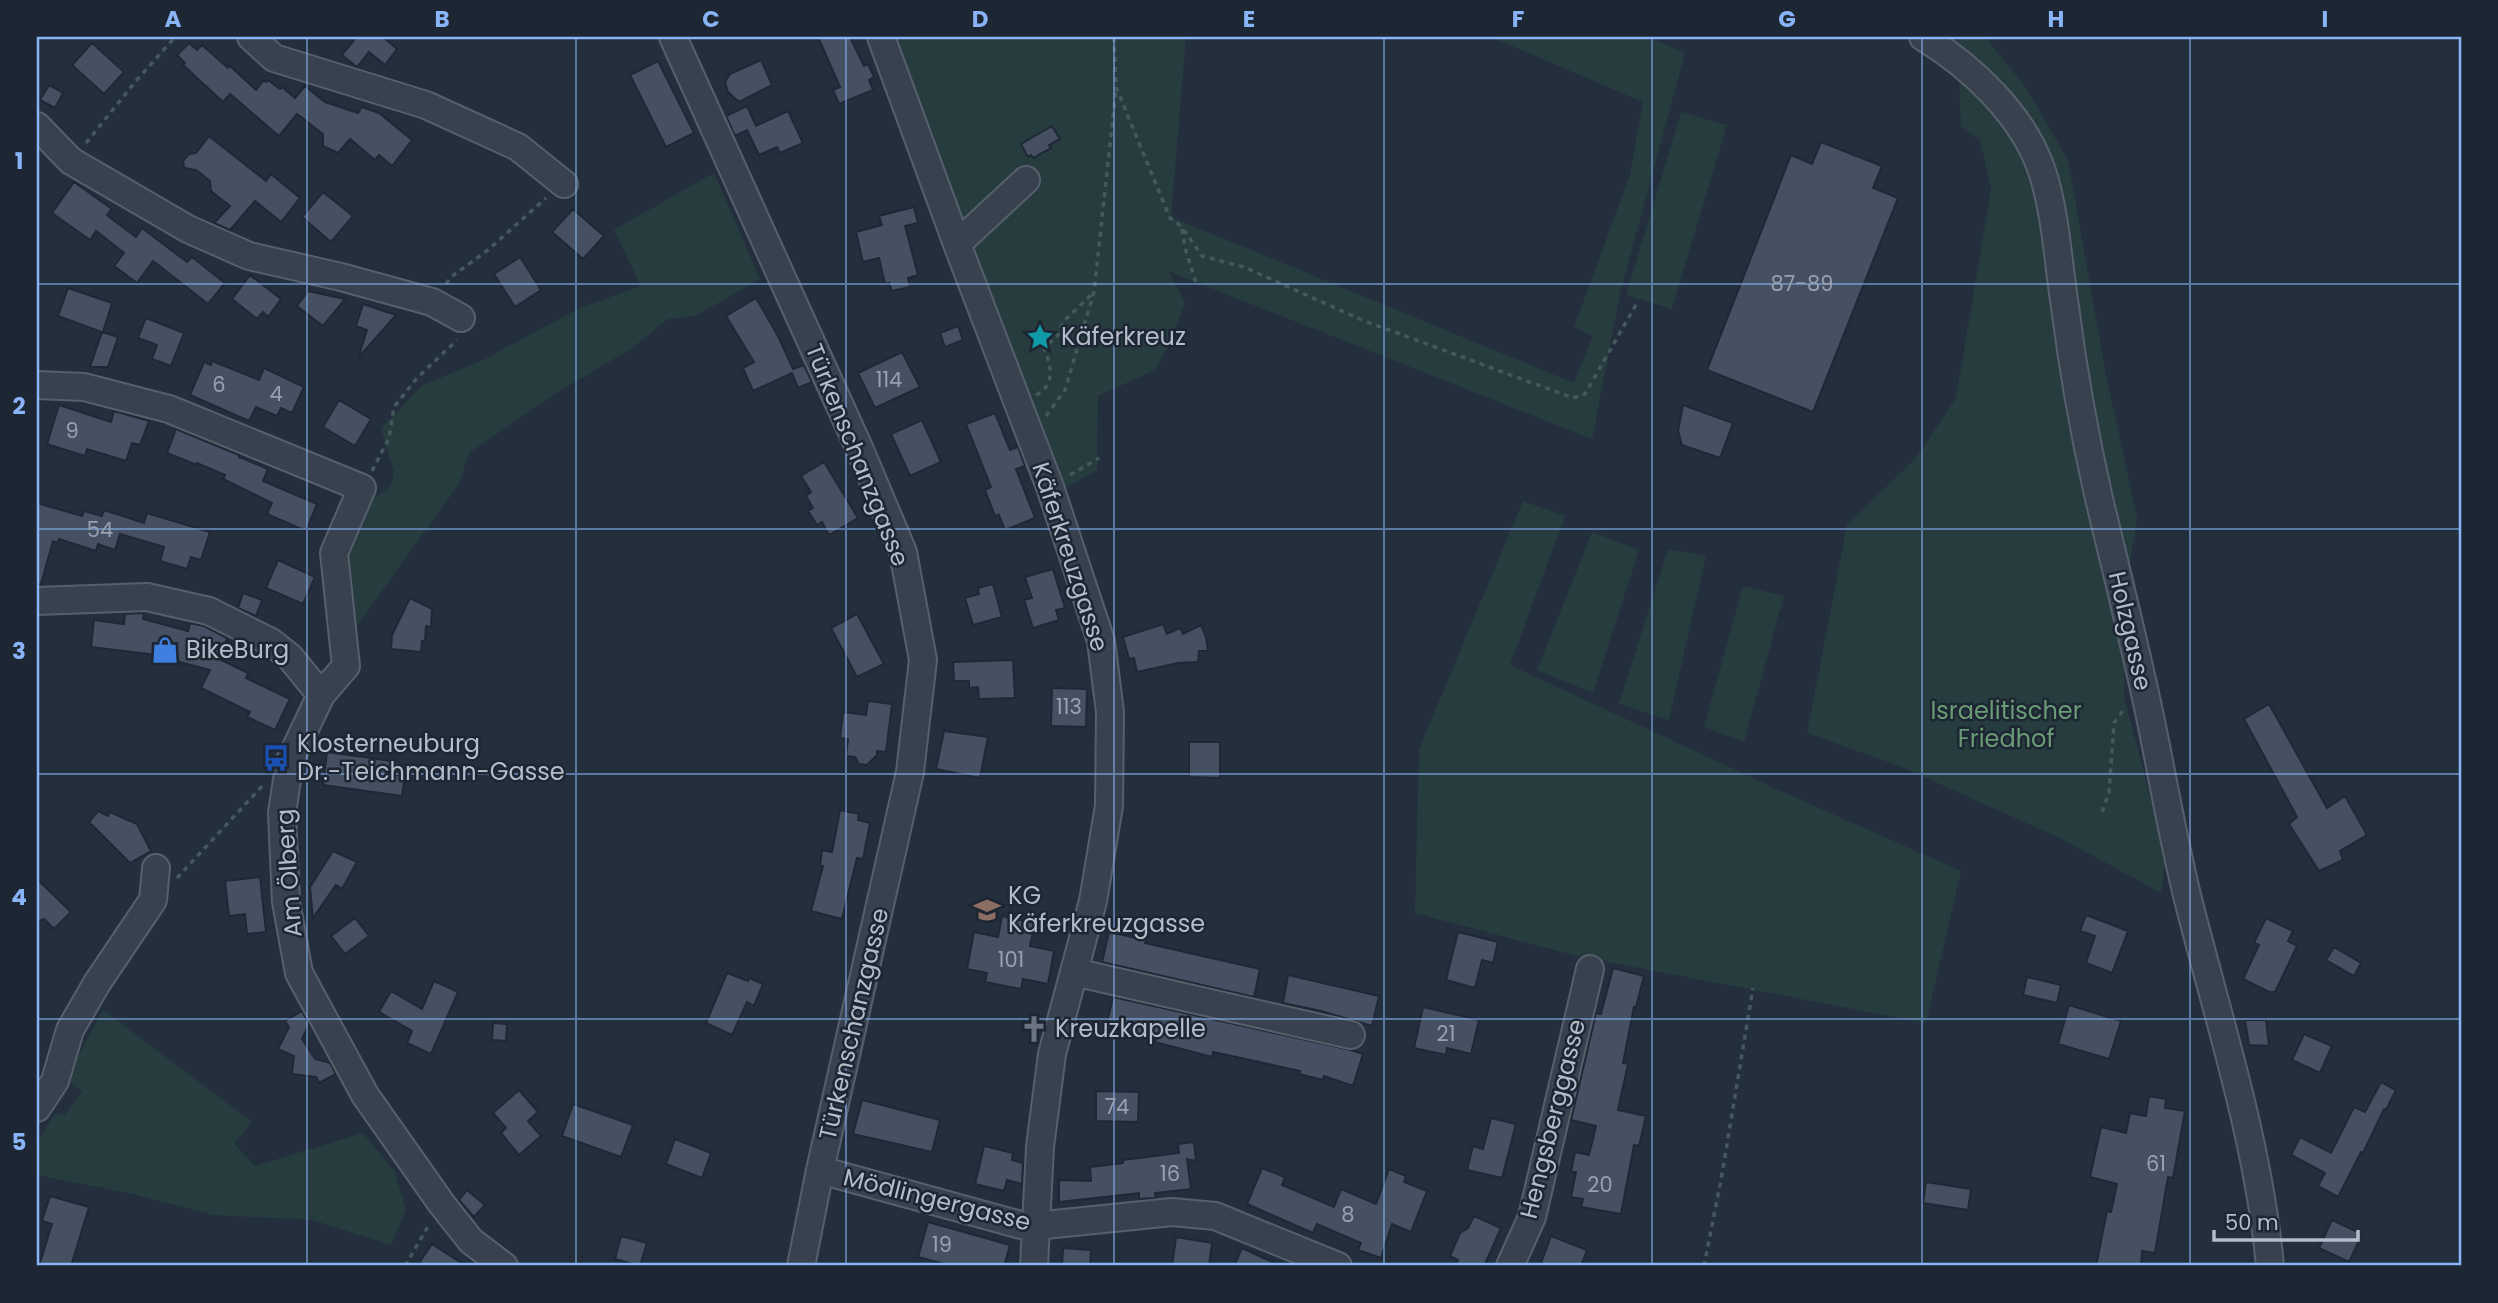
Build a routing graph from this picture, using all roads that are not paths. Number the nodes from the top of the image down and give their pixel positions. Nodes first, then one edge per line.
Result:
1 (251, 37) edge
2 (673, 37) edge
3 (881, 37) edge
4 (1923, 37) edge
5 (37, 126) edge
6 (1026, 180) dead end
7 (564, 184) road end
8 (957, 244) junction
9 (461, 318) road end
10 (37, 385) edge
11 (37, 601) edge
12 (321, 695) junction
13 (156, 867) dead end
14 (1590, 969) dead end
15 (1074, 972) junction
16 (1351, 1035) dead end
17 (37, 1108) edge
18 (820, 1170) junction
19 (1035, 1226) junction
20 (1303, 1260) edge
21 (504, 1266) edge
22 (801, 1266) edge
23 (1034, 1266) edge
24 (1338, 1266) edge
25 (1510, 1266) edge
26 (2270, 1266) edge

1 - 7 street
2 - 18 street, Türkenschanzgasse
3 - 8 street, Käferkreuzgasse
4 - 26 street, Holzgasse
5 - 9 street
6 - 8 street
8 - 15 street, Käferkreuzgasse
10 - 12 street, Am Ölberg
11 - 12 street
12 - 21 street, Am Ölberg
13 - 17 street
14 - 25 street, Hengsberggasse
15 - 16 street
15 - 19 street, Käferkreuzgasse
18 - 19 street, Mödlingergasse
18 - 22 street, Türkenschanzgasse
19 - 20 street, Mödlingergasse
19 - 23 street, Käferkreuzgasse
20 - 24 street, Mödlingergasse

